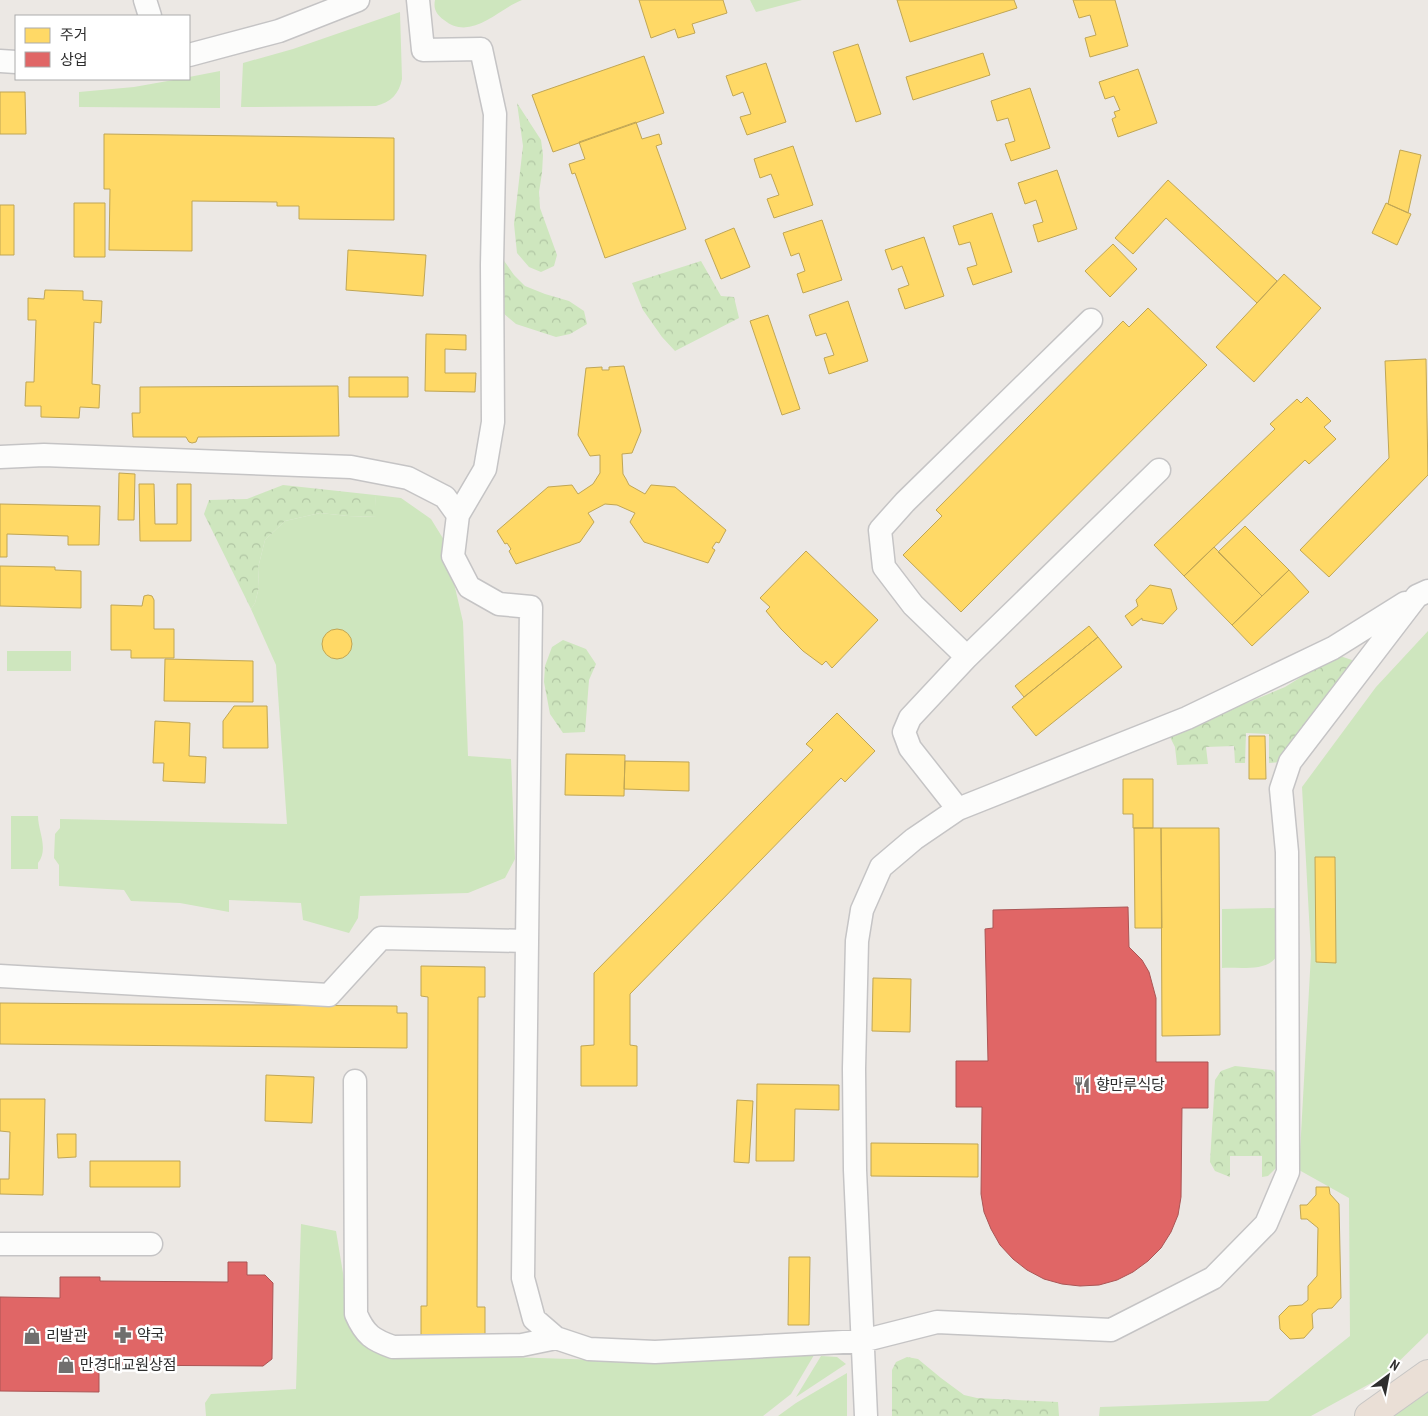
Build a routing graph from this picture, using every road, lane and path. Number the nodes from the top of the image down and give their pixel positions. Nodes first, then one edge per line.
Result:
1 (144, 0) edge
2 (358, 0) edge
3 (418, 0) edge
4 (150, 15) edge
5 (190, 55) edge
6 (0, 61) edge
7 (15, 62) edge
8 (1091, 320) dead end
9 (0, 457) edge
10 (1159, 470) dead end
11 (458, 515) junction
12 (1422, 593) edge
13 (966, 657) junction
14 (958, 809) junction
15 (527, 941) junction
16 (0, 976) edge
17 (355, 1081) dead end
18 (0, 1244) edge
19 (151, 1244) dead end
20 (556, 1338) junction
21 (862, 1341) junction
22 (1428, 1374) edge
23 (866, 1416) edge
24 (1369, 1416) edge

1 - 4 street
2 - 5 street
3 - 11 street
6 - 7 street
8 - 13 street
9 - 11 street
10 - 13 street
11 - 15 street
12 - 14 street
12 - 21 street
13 - 14 street
14 - 21 street
15 - 16 street
15 - 20 street
17 - 20 street
18 - 19 street
20 - 21 street
21 - 23 street
22 - 24 highway

